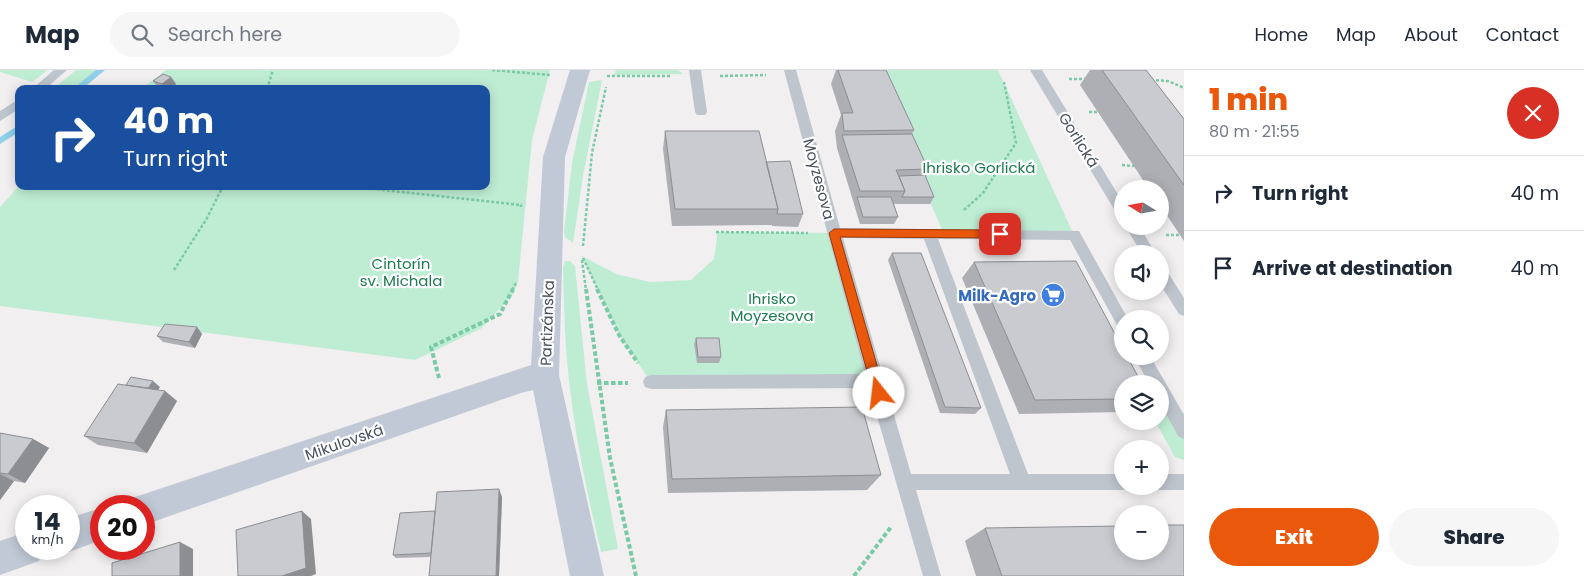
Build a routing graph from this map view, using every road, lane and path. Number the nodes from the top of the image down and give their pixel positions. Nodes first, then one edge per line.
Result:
1 (61, 70) edge
2 (273, 70) edge
3 (492, 70) edge
4 (580, 70) edge
5 (695, 70) edge
6 (790, 70) edge
7 (1038, 74) edge
8 (555, 75) dead end
9 (609, 76) dead end
10 (1096, 79) dead end
11 (1142, 80) edge
12 (1151, 80) junction
13 (1004, 82) dead end
14 (43, 85) edge
15 (268, 85) edge
16 (1157, 87) edge
17 (1184, 88) edge
18 (15, 106) edge
19 (701, 112) dead end
20 (0, 117) edge
21 (221, 190) edge
22 (384, 190) edge
23 (1114, 198) edge
24 (520, 214) dead end
25 (716, 232) dead end
26 (834, 233) junction
27 (933, 234) junction
28 (582, 256) junction
29 (174, 270) dead end
30 (518, 280) dead end
31 (1169, 286) edge
32 (1116, 310) edge
33 (1184, 310) edge
34 (544, 375) junction
35 (876, 381) junction
36 (440, 382) dead end
37 (651, 382) junction
38 (597, 383) junction
39 (1169, 404) edge
40 (1184, 431) edge
41 (904, 482) junction
42 (1022, 482) junction
43 (1114, 482) edge
44 (1169, 482) edge
45 (1184, 482) edge
46 (155, 505) edge
47 (912, 507) junction
48 (15, 553) edge
49 (0, 558) edge
50 (587, 576) edge
51 (636, 576) edge
52 (854, 576) edge
53 (932, 576) edge

1 - 14 lane
2 - 15 path
3 - 8 path
4 - 34 street, Partizánska
5 - 19 lane
6 - 26 lane, Moyzesova
7 - 10 path
7 - 23 lane, Gorlická
9 - 28 path
11 - 12 path
12 - 16 path
12 - 17 path
13 - 27 path
18 - 20 lane
21 - 29 path
22 - 24 path
25 - 26 path
26 - 27 lane
26 - 35 lane, Moyzesova
27 - 32 lane
27 - 42 lane
28 - 37 path
28 - 38 path
30 - 36 path
31 - 33 lane
34 - 46 street, Mikulovská
34 - 50 street, Partizánska
35 - 37 lane
35 - 41 lane, Moyzesova
37 - 38 path
38 - 51 path
39 - 40 lane
41 - 42 lane
41 - 47 lane, Moyzesova
42 - 43 lane
44 - 45 lane
47 - 52 path
47 - 53 lane, Moyzesova
48 - 49 street

